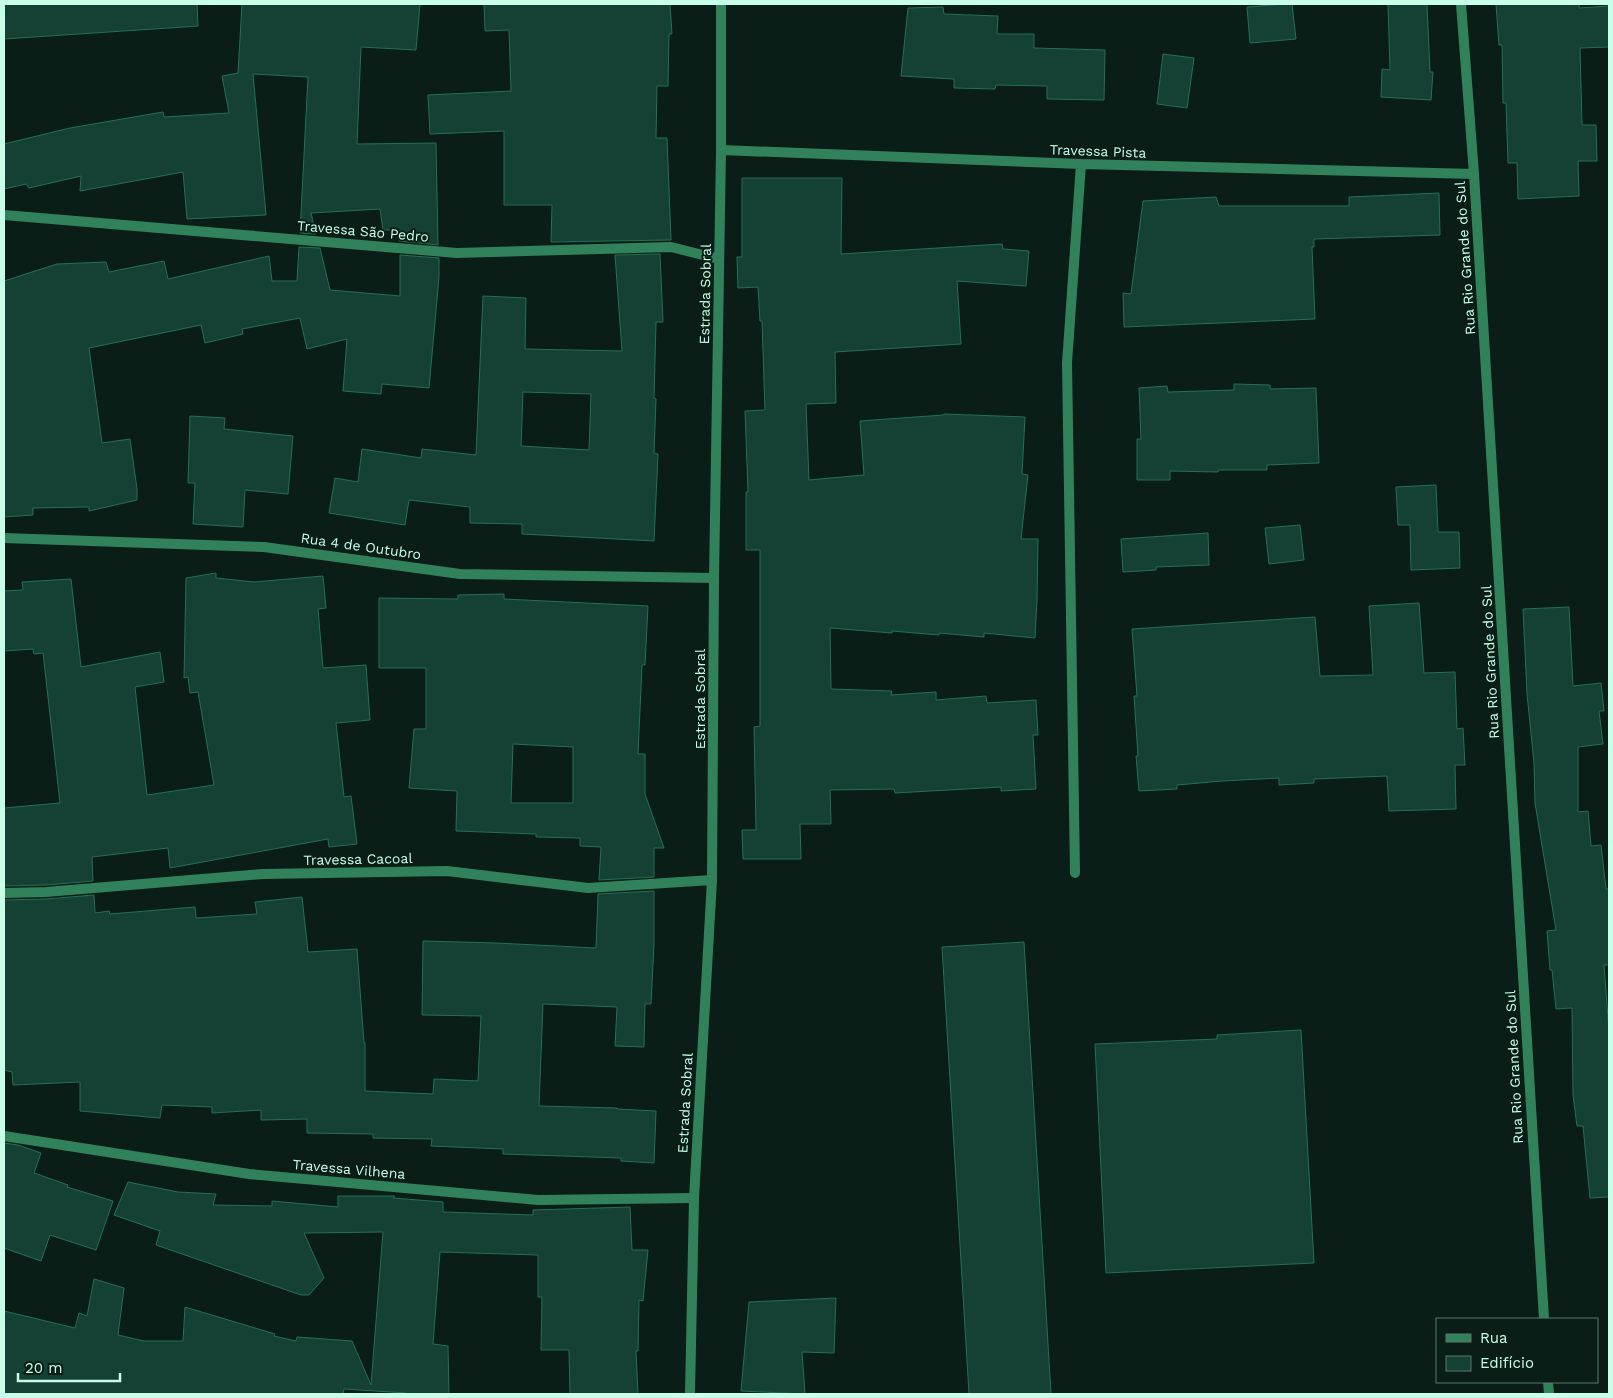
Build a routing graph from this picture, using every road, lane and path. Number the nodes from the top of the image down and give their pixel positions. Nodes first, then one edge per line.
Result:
1 (721, 4) edge
2 (1461, 4) edge
3 (721, 150) junction
4 (1081, 164) junction
5 (1474, 174) junction
6 (4, 215) edge
7 (719, 259) junction
8 (4, 538) edge
9 (714, 578) junction
10 (1075, 873) dead end
11 (712, 880) junction
12 (4, 893) edge
13 (4, 1136) edge
14 (694, 1198) junction
15 (1544, 1318) edge
16 (690, 1394) edge

1 - 3 street, Estrada Sobral
2 - 5 street, Rua Rio Grande do Sul
3 - 4 street, Travessa Pista
3 - 7 street, Estrada Sobral
4 - 5 street, Travessa Pista
4 - 10 street
5 - 15 street, Rua Rio Grande do Sul
6 - 7 street, Travessa São Pedro
7 - 9 street, Estrada Sobral
8 - 9 street, Rua 4 de Outubro
9 - 11 street, Estrada Sobral
11 - 12 street, Travessa Cacoal
11 - 14 street, Estrada Sobral
13 - 14 street, Travessa Vilhena
14 - 16 street, Estrada Sobral

